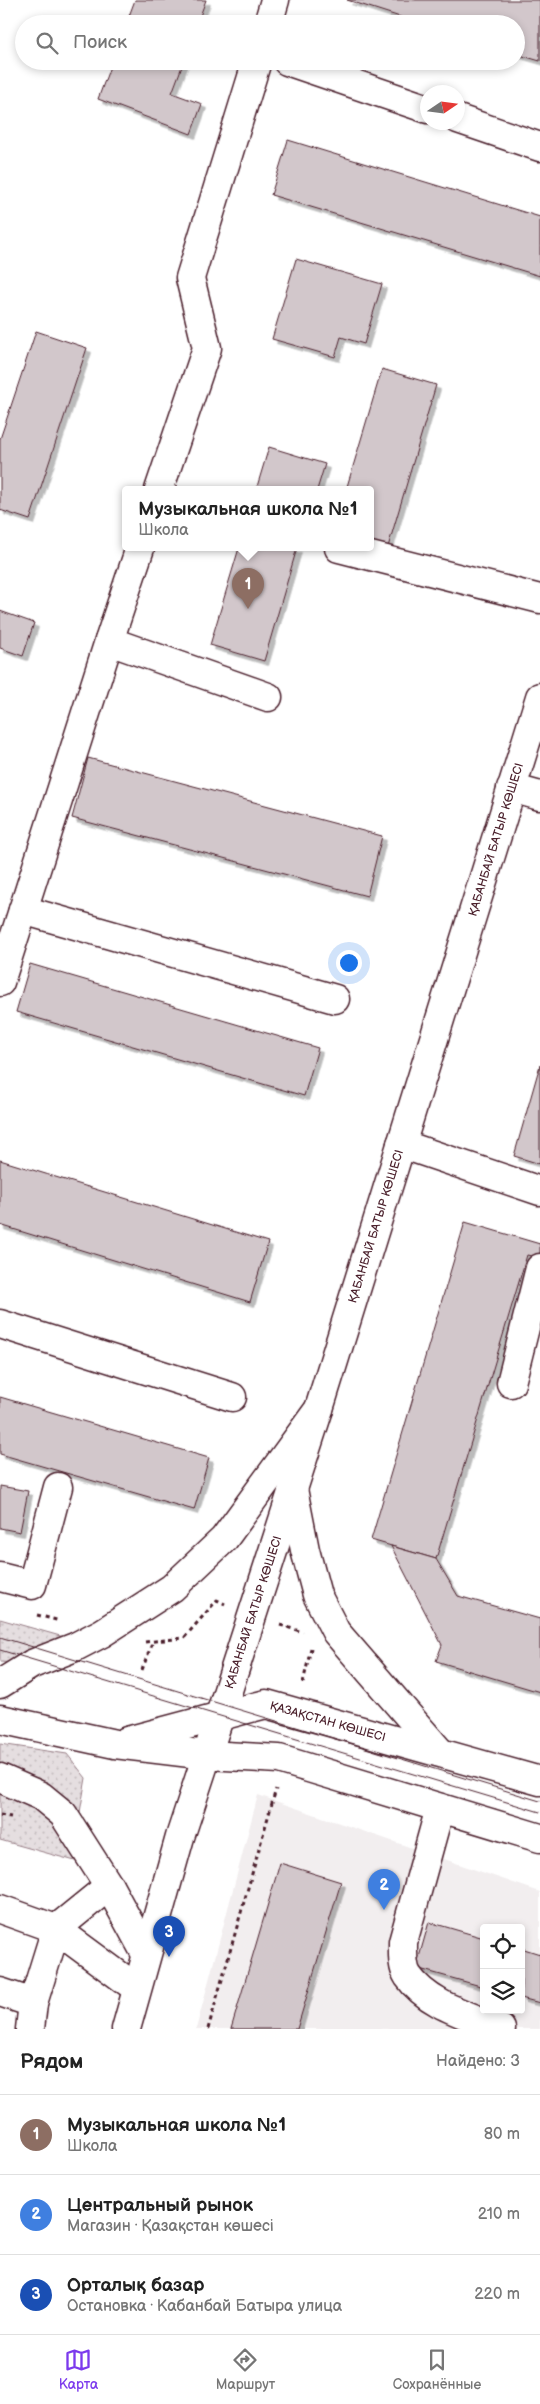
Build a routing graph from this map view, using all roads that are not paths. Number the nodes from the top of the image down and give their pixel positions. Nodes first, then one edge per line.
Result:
1 (275, 0) edge
2 (271, 15) edge
3 (253, 70) edge
4 (313, 70) edge
5 (420, 106) edge
6 (465, 121) edge
7 (540, 147) edge
8 (160, 486) edge
9 (139, 551) edge
10 (351, 551) edge
11 (540, 599) edge
12 (109, 641) junction
13 (268, 697) dead end
14 (540, 697) edge
15 (511, 788) junction
16 (540, 796) edge
17 (23, 910) junction
18 (0, 982) edge
19 (335, 999) dead end
20 (401, 1144) junction
21 (540, 1190) edge
22 (540, 1268) edge
23 (0, 1324) edge
24 (511, 1383) dead end
25 (232, 1397) dead end
26 (319, 1409) junction
27 (58, 1487) dead end
28 (293, 1489) junction
29 (0, 1577) edge
30 (0, 1684) edge
31 (219, 1715) junction
32 (0, 1719) edge
33 (115, 1744) junction
34 (439, 1751) junction
35 (207, 1755) junction
36 (0, 1778) edge
37 (540, 1781) edge
38 (440, 1808) junction
39 (540, 1838) edge
40 (109, 1886) junction
41 (0, 1909) edge
42 (56, 1929) junction
43 (146, 1954) junction
44 (136, 1988) junction
45 (0, 1992) edge
46 (32, 2016) edge
47 (126, 2029) edge
48 (501, 2029) edge

1 - 2 main road
3 - 8 main road
4 - 5 main road
6 - 7 main road
9 - 12 main road
10 - 11 main road
12 - 13 main road
12 - 17 main road
14 - 15 main road, ҚАБАНБАЙ БАТЫР КӨШЕСІ
15 - 16 main road
15 - 20 main road, ҚАБАНБАЙ БАТЫР КӨШЕСІ
17 - 18 main road
17 - 19 main road
20 - 21 main road
20 - 26 main road, ҚАБАНБАЙ БАТЫР КӨШЕСІ
22 - 24 main road
23 - 25 main road
26 - 28 main road, ҚАБАНБАЙ БАТЫР КӨШЕСІ
26 - 30 main road
27 - 29 main road
28 - 31 main road, ҚАБАНБАЙ БАТЫР КӨШЕСІ
28 - 34 main road
31 - 33 main road, ҚАЗАҚСТАН КӨШЕСІ
31 - 34 main road, ҚАЗАҚСТАН КӨШЕСІ
31 - 35 main road, ҚАБАНБАЙ БАТЫР КӨШЕСІ
32 - 33 main road, ҚАЗАҚСТАН КӨШЕСІ
33 - 35 main road, ҚАЗАҚСТАН КӨШЕСІ
34 - 37 main road, ҚАЗАҚСТАН КӨШЕСІ
35 - 38 main road, ҚАЗАҚСТАН КӨШЕСІ
35 - 43 main road, ҚАБАНБАЙ БАТЫР КӨШЕСІ
36 - 40 main road
38 - 39 main road, ҚАЗАҚСТАН КӨШЕСІ
38 - 48 main road
40 - 42 main road
40 - 43 main road
41 - 42 main road
42 - 44 main road
42 - 46 main road
43 - 44 main road, ҚАБАНБАЙ БАТЫР КӨШЕСІ
44 - 47 main road
45 - 46 main road

